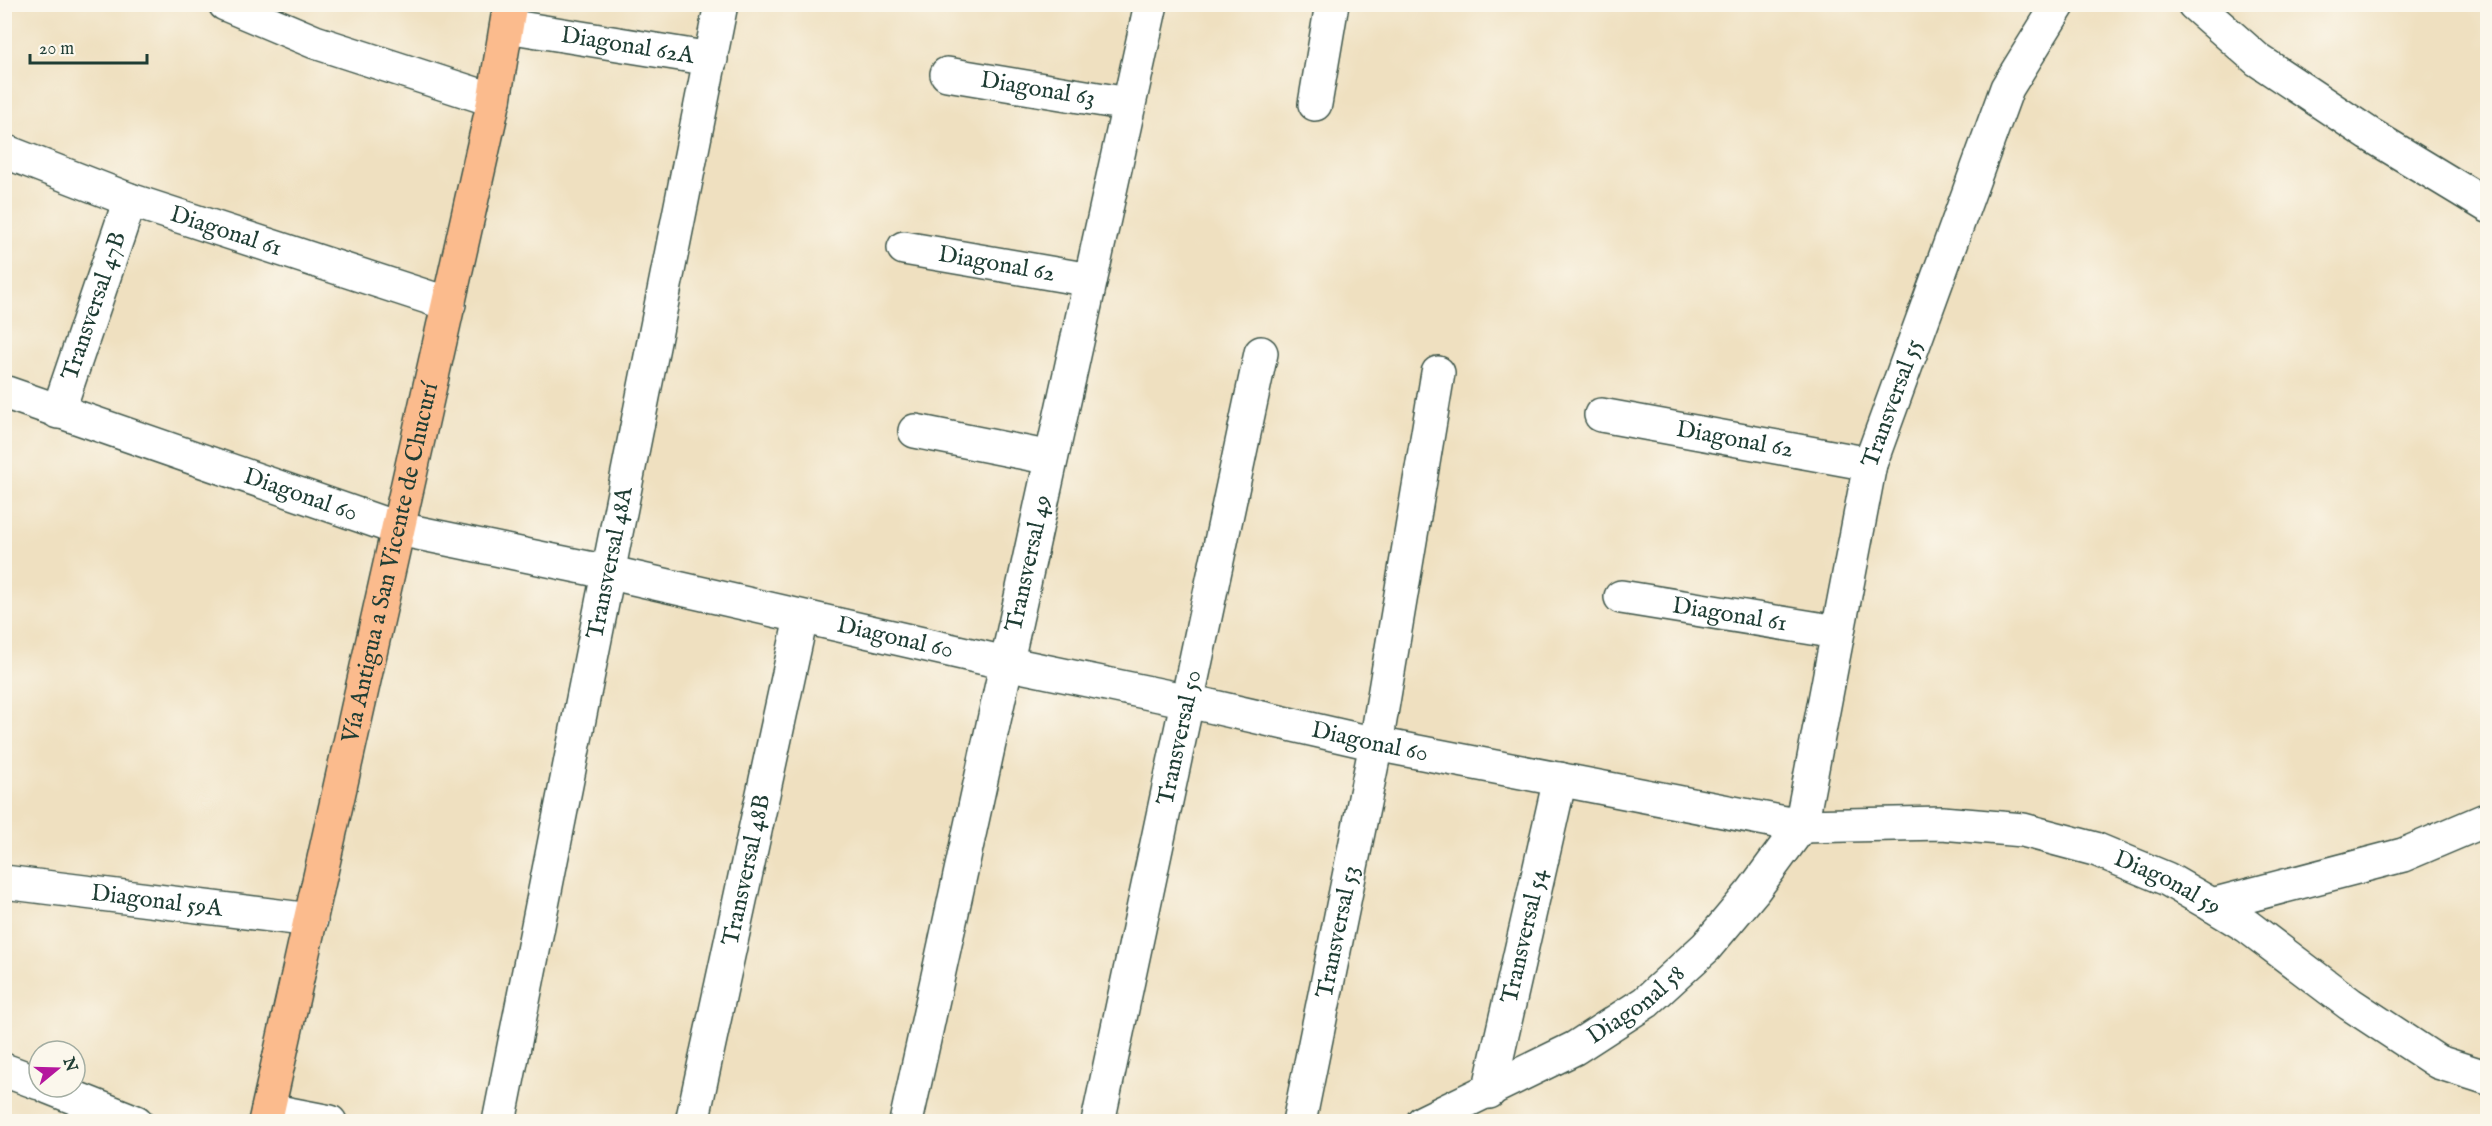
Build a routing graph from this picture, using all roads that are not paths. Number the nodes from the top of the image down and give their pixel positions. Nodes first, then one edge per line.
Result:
1 (225, 4) edge
2 (721, 4) edge
3 (1150, 4) edge
4 (1332, 4) edge
5 (2059, 4) edge
6 (2194, 4) edge
7 (508, 15) edge
8 (711, 59) junction
9 (947, 74) dead end
10 (494, 100) junction
11 (1128, 104) junction
12 (1315, 104) dead end
13 (4, 151) edge
14 (130, 200) junction
15 (2487, 206) edge
16 (904, 248) dead end
17 (1090, 280) junction
18 (449, 304) junction
19 (1261, 352) dead end
20 (1438, 373) dead end
21 (4, 392) edge
22 (58, 412) junction
23 (1601, 414) dead end
24 (915, 431) dead end
25 (1051, 458) junction
26 (1870, 464) junction
27 (399, 530) junction
28 (607, 572) junction
29 (1621, 597) dead end
30 (801, 618) junction
31 (1837, 632) junction
32 (1006, 663) junction
33 (1188, 700) junction
34 (1376, 744) junction
35 (1560, 778) junction
36 (2487, 819) edge
37 (1801, 826) junction
38 (4, 882) edge
39 (2212, 905) junction
40 (311, 920) junction
41 (4, 1070) edge
42 (2487, 1078) edge
43 (27, 1079) edge
44 (1489, 1092) junction
45 (78, 1099) edge
46 (266, 1116) edge
47 (136, 1122) edge
48 (330, 1122) edge
49 (499, 1122) edge
50 (692, 1122) edge
51 (906, 1122) edge
52 (1098, 1122) edge
53 (1299, 1122) edge
54 (1423, 1122) edge

1 - 10 street
2 - 8 street, Transversal 48A
3 - 11 street, Transversal 49
4 - 12 street
5 - 26 street, Transversal 55
6 - 15 street
7 - 8 street, Diagonal 62A
7 - 10 main road, Vía Antigua a San Vicente de Chucurí
8 - 28 street, Transversal 48A
9 - 11 street, Diagonal 63
10 - 18 main road, Vía Antigua a San Vicente de Chucurí
11 - 17 street, Transversal 49
13 - 14 street, Diagonal 61
14 - 18 street, Diagonal 61
14 - 22 street, Transversal 47B
16 - 17 street, Diagonal 62
17 - 25 street, Transversal 49
18 - 27 main road, Vía Antigua a San Vicente de Chucurí
19 - 33 street, Transversal 50
20 - 34 street
21 - 22 street, Diagonal 60
22 - 27 street, Diagonal 60
23 - 26 street, Diagonal 62
24 - 25 street
25 - 32 street, Transversal 49
26 - 31 street, Transversal 55
27 - 28 street, Diagonal 60
27 - 40 main road, Vía Antigua a San Vicente de Chucurí
28 - 30 street, Diagonal 60
28 - 49 street, Transversal 48A
29 - 31 street, Diagonal 61
30 - 32 street, Diagonal 60
30 - 50 street, Transversal 48B
31 - 37 street, Transversal 55
32 - 33 street, Diagonal 60
32 - 51 street, Transversal 49
33 - 34 street, Diagonal 60
33 - 52 street, Transversal 50
34 - 35 street, Diagonal 60
34 - 53 street, Transversal 53
35 - 37 street, Diagonal 60
35 - 44 street, Transversal 54
36 - 39 street
37 - 39 street, Diagonal 59
37 - 44 street, Diagonal 58
38 - 40 street, Diagonal 59A
39 - 42 street, Diagonal 59
40 - 46 main road, Vía Antigua a San Vicente de Chucurí
41 - 43 street
44 - 54 street, Diagonal 58
45 - 47 street
46 - 48 street

